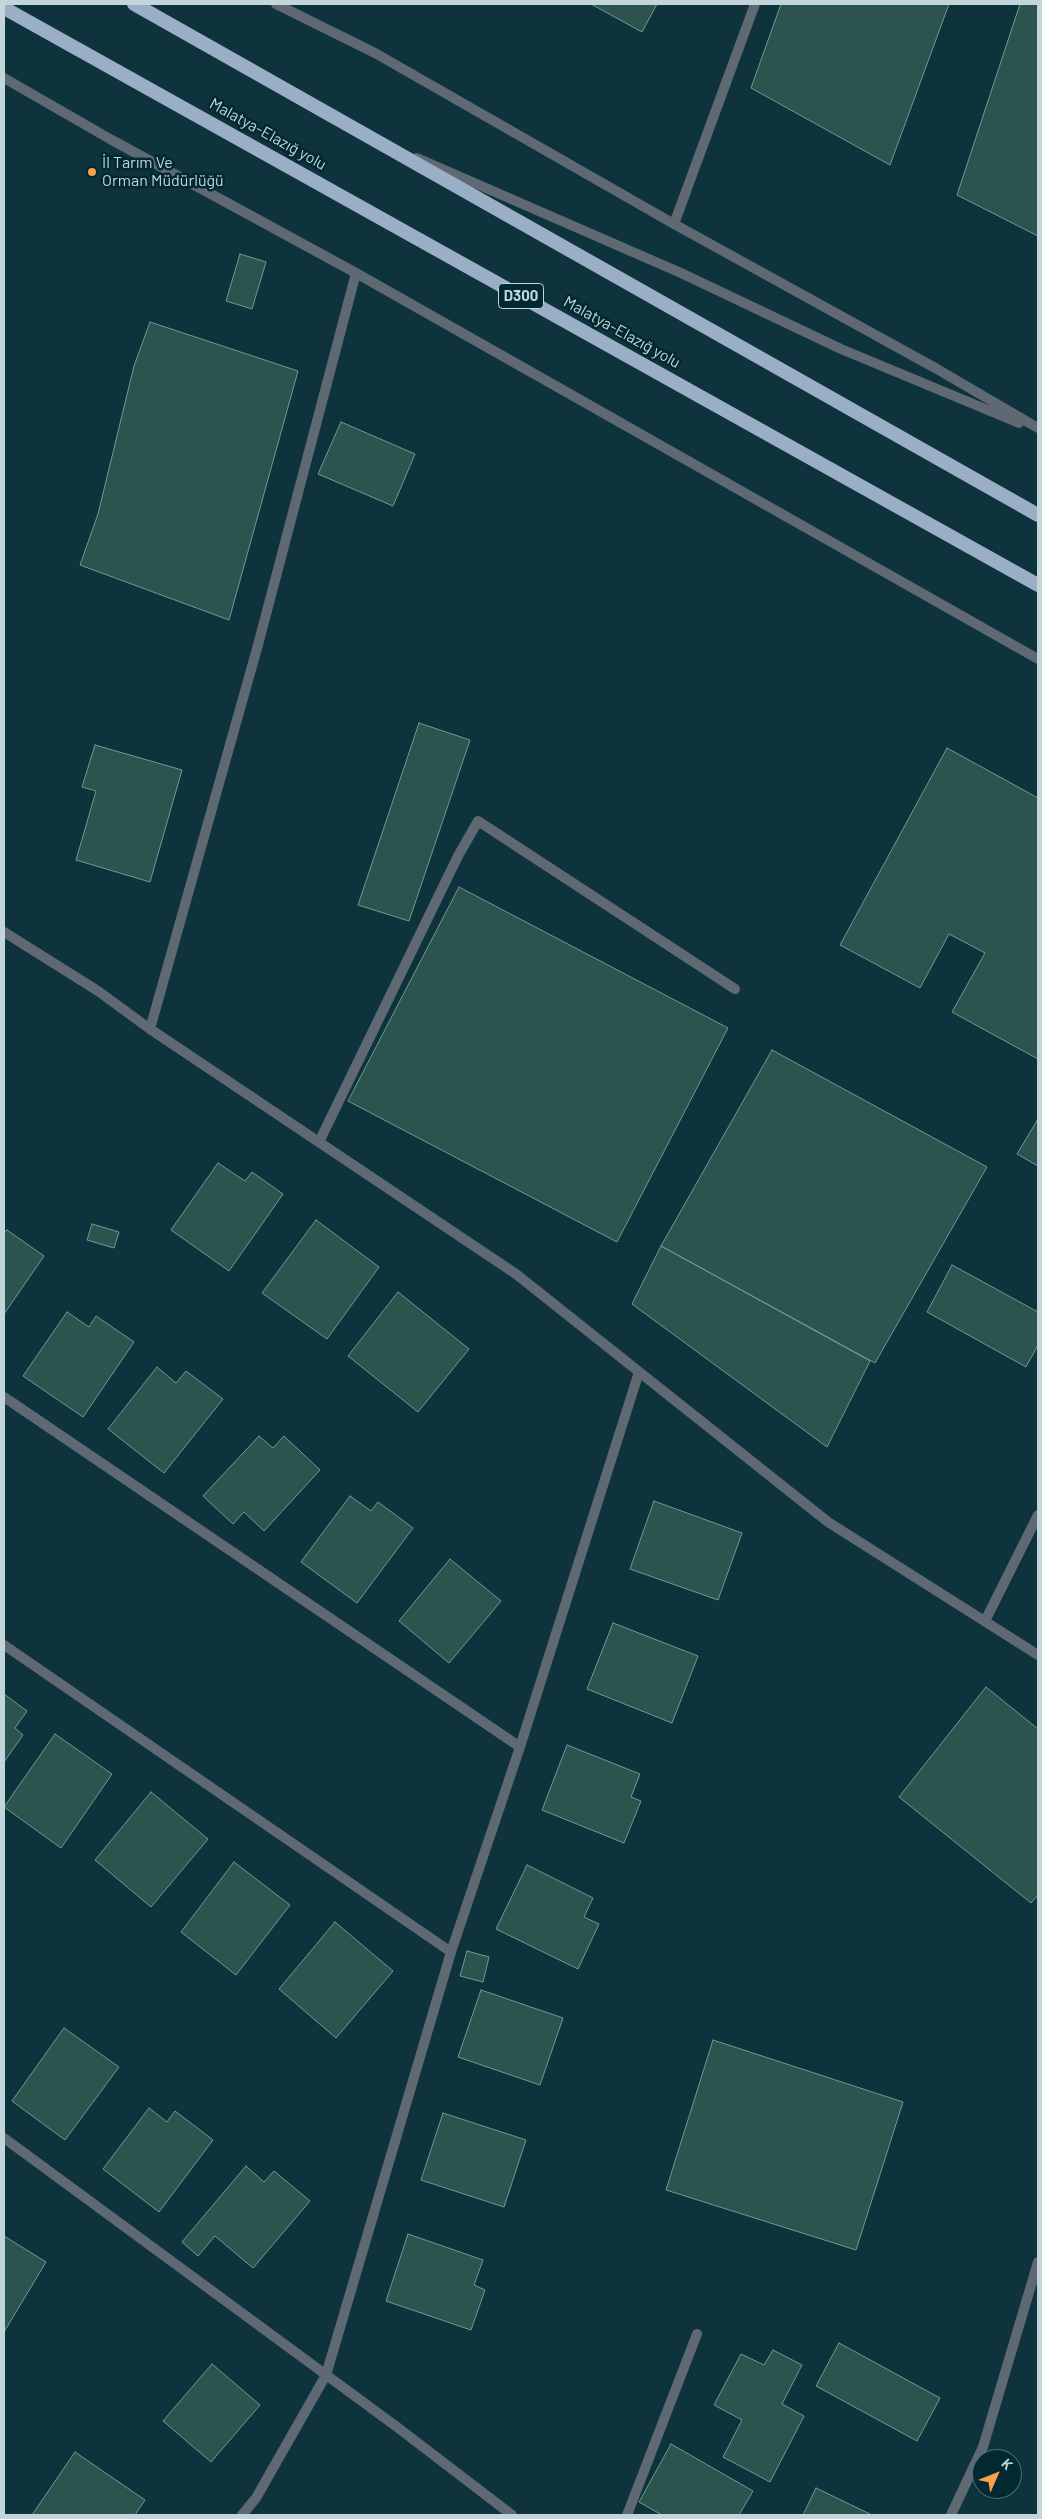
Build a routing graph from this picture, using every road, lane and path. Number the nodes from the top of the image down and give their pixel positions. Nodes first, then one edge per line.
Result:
1 (134, 4) edge
2 (276, 4) edge
3 (755, 4) edge
4 (4, 8) edge
5 (4, 78) edge
6 (373, 139) junction
7 (674, 224) junction
8 (356, 273) junction
9 (1038, 430) edge
10 (1038, 515) edge
11 (1038, 585) edge
12 (1038, 659) edge
13 (4, 932) edge
14 (735, 989) dead end
15 (150, 1029) junction
16 (319, 1142) junction
17 (639, 1372) junction
18 (4, 1397) edge
19 (1038, 1515) edge
20 (985, 1621) junction
21 (4, 1644) edge
22 (1038, 1655) edge
23 (520, 1747) junction
24 (451, 1952) junction
25 (4, 2138) edge
26 (1038, 2262) edge
27 (697, 2334) dead end
28 (326, 2375) junction
29 (242, 2515) edge
30 (512, 2515) edge
31 (627, 2515) edge
32 (951, 2515) edge

1 - 6 highway
2 - 7 street
3 - 7 street
4 - 11 highway, Malatya-Elazığ yolu / D300
5 - 8 street
6 - 9 street
6 - 10 highway
7 - 9 street
8 - 12 street
8 - 15 street
13 - 15 street
14 - 16 street
15 - 16 street
16 - 17 street
17 - 20 street
17 - 23 street
18 - 23 street
19 - 20 street
20 - 22 street
21 - 24 street
23 - 24 street
24 - 28 street
25 - 28 street
26 - 32 street
27 - 31 street
28 - 29 street
28 - 30 street

